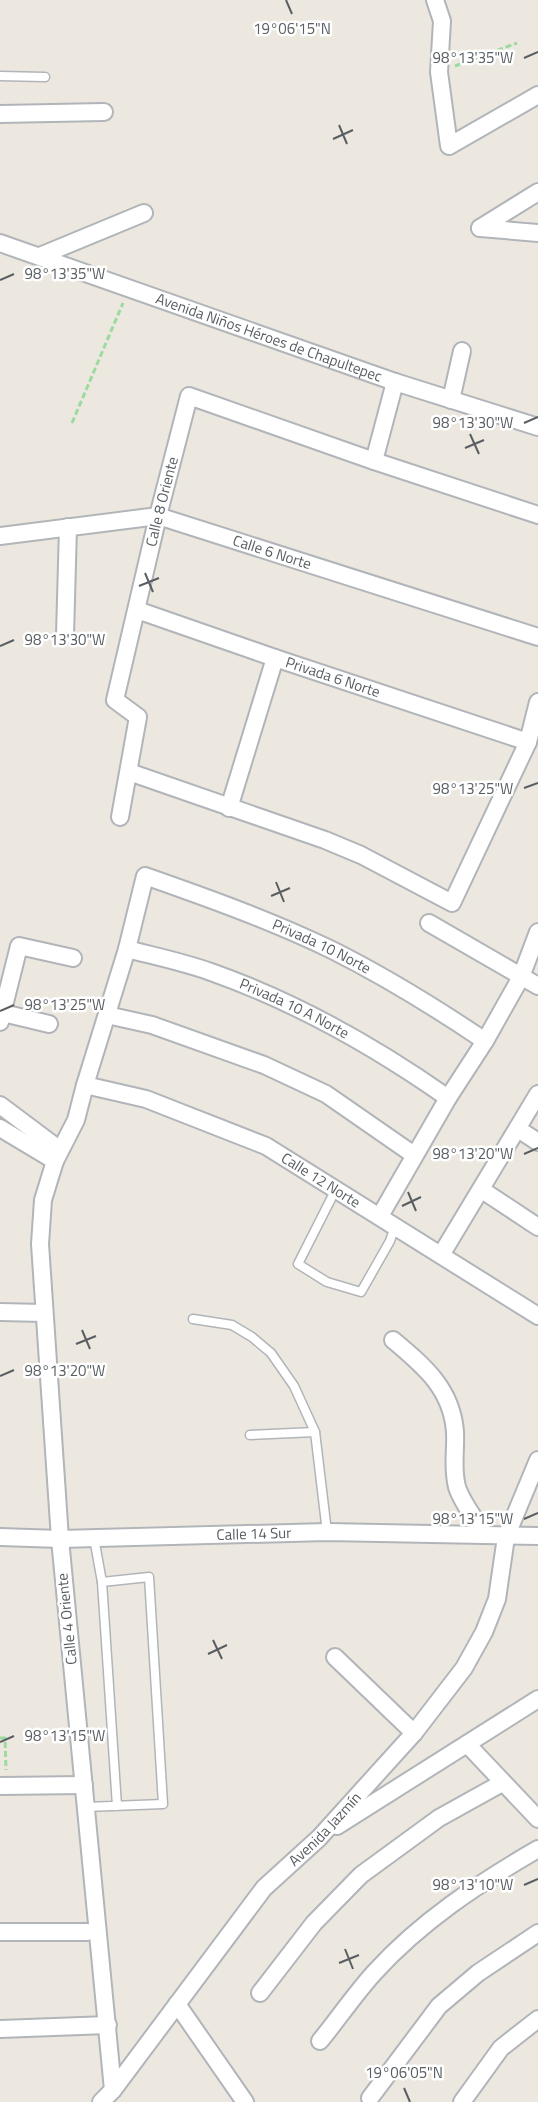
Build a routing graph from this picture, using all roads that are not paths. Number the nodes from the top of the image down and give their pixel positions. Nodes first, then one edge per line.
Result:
1 (435, 0) edge
2 (0, 76) edge
3 (45, 77) dead end
4 (538, 95) edge
5 (104, 112) dead end
6 (0, 114) edge
7 (538, 192) edge
8 (144, 213) dead end
9 (538, 233) edge
10 (0, 243) edge
11 (40, 256) junction
12 (462, 351) dead end
13 (395, 382) junction
14 (451, 400) junction
15 (538, 427) edge
16 (374, 461) junction
17 (538, 515) edge
18 (158, 516) junction
19 (68, 527) junction
20 (0, 536) edge
21 (137, 610) junction
22 (65, 635) dead end
23 (538, 637) edge
24 (275, 658) junction
25 (538, 702) edge
26 (528, 742) junction
27 (129, 772) junction
28 (229, 808) junction
29 (120, 817) dead end
30 (145, 876) joint
31 (429, 923) dead end
32 (538, 932) edge
33 (127, 948) junction
34 (73, 958) dead end
35 (521, 977) junction
36 (538, 986) edge
37 (107, 1015) junction
38 (1, 1018) edge
39 (49, 1024) dead end
40 (485, 1041) junction
41 (85, 1085) junction
42 (538, 1094) edge
43 (448, 1098) junction
44 (0, 1106) edge
45 (0, 1128) edge
46 (518, 1129) junction
47 (538, 1142) edge
48 (57, 1155) junction
49 (414, 1155) junction
50 (336, 1189) junction
51 (482, 1190) junction
52 (380, 1216) junction
53 (395, 1226) junction
54 (538, 1227) edge
55 (441, 1256) junction
56 (0, 1312) edge
57 (44, 1313) junction
58 (538, 1316) edge
59 (193, 1318) dead end
60 (393, 1340) dead end
61 (315, 1432) junction
62 (250, 1435) dead end
63 (538, 1460) edge
64 (327, 1532) junction
65 (485, 1534) junction
66 (538, 1536) edge
67 (0, 1537) edge
68 (506, 1537) junction
69 (94, 1538) junction
70 (60, 1539) junction
71 (102, 1582) junction
72 (335, 1657) dead end
73 (535, 1707) edge
74 (414, 1733) junction
75 (467, 1744) junction
76 (502, 1783) junction
77 (84, 1785) junction
78 (3, 1786) edge
79 (86, 1806) junction
80 (117, 1806) junction
81 (538, 1819) edge
82 (319, 1838) junction
83 (538, 1849) edge
84 (0, 1932) edge
85 (87, 1932) dead end
86 (538, 1933) edge
87 (260, 1993) dead end
88 (177, 2004) junction
89 (538, 2019) edge
90 (108, 2025) junction
91 (0, 2029) edge
92 (320, 2041) dead end
93 (113, 2090) junction
94 (370, 2098) dead end
95 (101, 2102) edge
96 (245, 2102) edge
97 (462, 2102) edge

1 - 4 street
2 - 3 lane
5 - 6 street
7 - 9 street
8 - 11 street
10 - 11 street, Avenida Niños Héroes de Chapultepec
11 - 13 street, Avenida Niños Héroes de Chapultepec
12 - 14 street
13 - 14 street, Avenida Niños Héroes de Chapultepec
13 - 16 street
14 - 15 street, Avenida Niños Héroes de Chapultepec
16 - 17 street
16 - 18 street, Calle 8 Oriente
18 - 19 street, Calle 6 Norte
18 - 21 street, Calle 8 Oriente
18 - 23 street, Calle 6 Norte
19 - 20 street, Calle 6 Norte
19 - 22 street
21 - 24 street, Privada 6 Norte
21 - 27 street, Calle 8 Oriente
24 - 26 street, Privada 6 Norte
24 - 28 street
25 - 26 street
26 - 28 street
27 - 28 street
27 - 29 street, Calle 8 Oriente
30 - 33 street, Calle 4 Oriente
30 - 40 street, Privada 10 Norte
31 - 35 street
32 - 35 street
33 - 37 street, Calle 4 Oriente
33 - 43 street, Privada 10 A Norte
34 - 38 street
35 - 36 street
35 - 40 street
37 - 41 street, Calle 4 Oriente
37 - 49 street
38 - 39 street
40 - 43 street
41 - 48 street, Calle 4 Oriente
41 - 50 street, Calle 12 Norte
42 - 46 street
43 - 49 street
44 - 48 street
45 - 48 street
46 - 47 street
46 - 51 street
48 - 57 street, Calle 4 Oriente
49 - 52 street
50 - 52 street, Calle 12 Norte
50 - 53 lane
51 - 54 street
51 - 55 street
52 - 53 street, Calle 12 Norte
53 - 55 street, Calle 12 Norte
55 - 58 street, Calle 12 Norte
56 - 57 street
57 - 70 street, Calle 4 Oriente
59 - 61 lane
60 - 65 street
61 - 62 lane
61 - 64 lane
63 - 68 street, Avenida Jazmín
64 - 65 street, Calle 14 Sur
64 - 69 street, Calle 14 Sur
65 - 68 street, Calle 14 Sur
66 - 68 street, Calle 14 Sur
67 - 70 street, Calle 14 Sur
68 - 74 street, Avenida Jazmín
69 - 70 street, Calle 14 Sur
69 - 71 lane
70 - 77 street, Calle 4 Oriente
71 - 80 lane
71 - 80 lane
72 - 74 street
73 - 75 street
74 - 82 street, Avenida Jazmín
75 - 76 street
75 - 82 street
76 - 81 street
76 - 87 street
77 - 78 street
77 - 79 street, Calle 4 Oriente
79 - 80 lane
79 - 90 street, Calle 4 Oriente
82 - 88 street, Avenida Jazmín
83 - 92 street
84 - 85 street
86 - 94 street
88 - 93 street, Avenida Jazmín
88 - 96 street
89 - 97 street
90 - 91 street
90 - 93 street, Calle 4 Oriente
93 - 95 street, Avenida Jazmín

